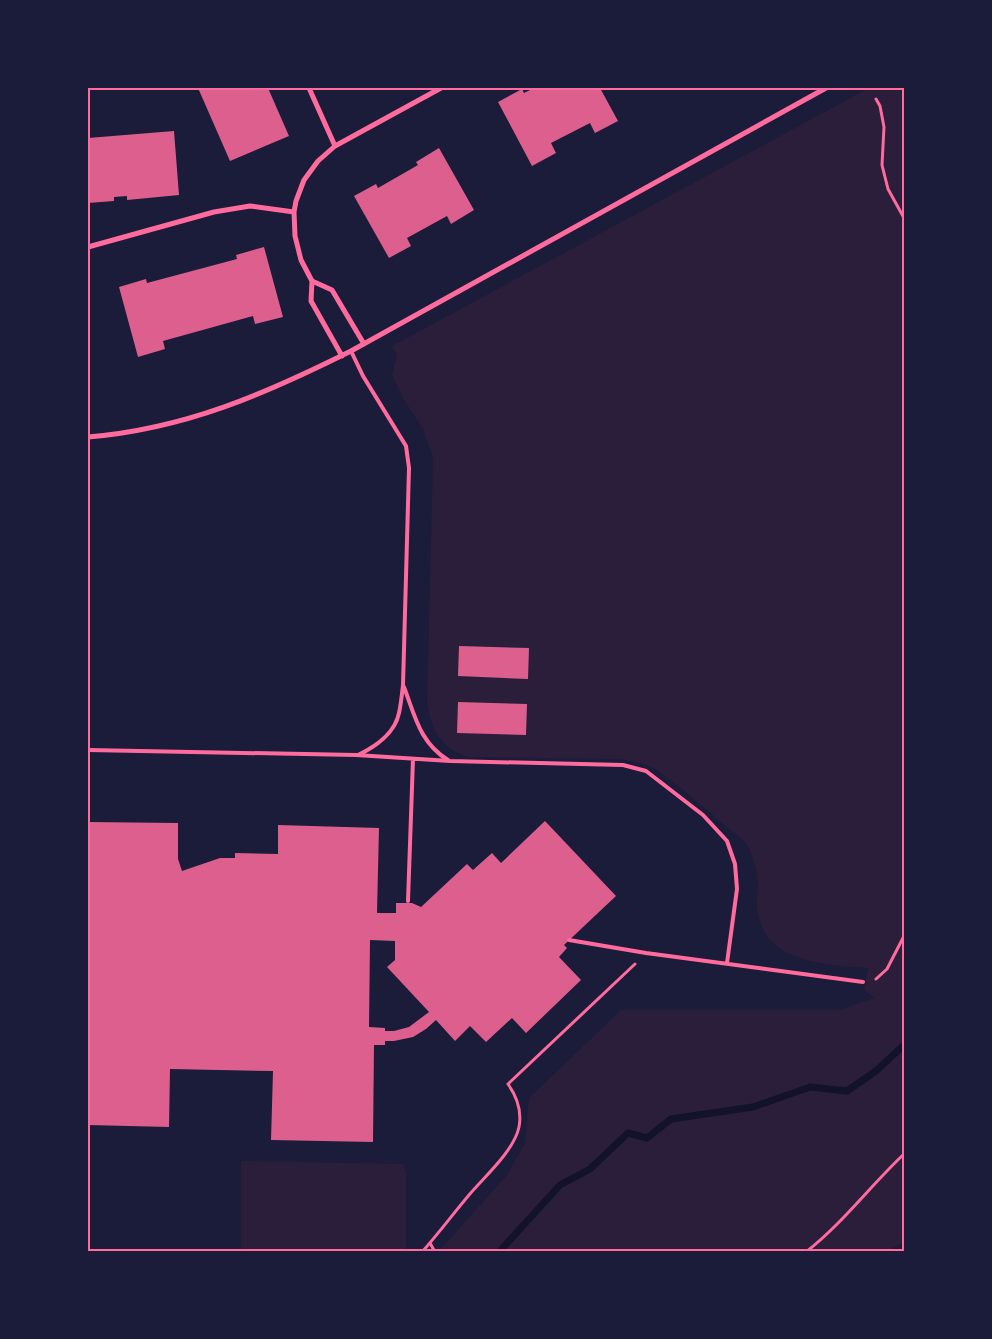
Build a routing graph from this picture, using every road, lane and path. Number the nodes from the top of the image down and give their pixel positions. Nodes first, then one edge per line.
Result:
1 (309, 88) edge
2 (441, 88) edge
3 (826, 88) edge
4 (876, 99) dead end
5 (335, 146) junction
6 (294, 212) junction
7 (904, 218) edge
8 (88, 247) edge
9 (312, 281) junction
10 (364, 344) junction
11 (351, 351) junction
12 (342, 356) junction
13 (88, 437) edge
14 (403, 684) junction
15 (88, 750) edge
16 (356, 756) junction
17 (413, 759) junction
18 (450, 761) junction
19 (408, 901) dead end
20 (904, 936) edge
21 (569, 940) dead end
22 (646, 953) junction
23 (726, 963) junction
24 (863, 982) joint
25 (904, 1154) edge
26 (430, 1243) junction
27 (422, 1252) edge
28 (435, 1252) edge
29 (806, 1252) edge

1 - 5 street
2 - 5 street
3 - 10 street
4 - 7 path
5 - 6 street
6 - 8 street
6 - 9 street
9 - 10 street
9 - 12 street
10 - 11 street
11 - 12 street
11 - 14 lane
12 - 13 street
14 - 16 lane
14 - 18 lane
15 - 16 lane
16 - 17 lane
17 - 18 lane
17 - 19 lane
18 - 23 lane
20 - 24 path
21 - 22 lane
22 - 23 lane
22 - 26 path
23 - 24 lane
25 - 29 path
26 - 27 path
26 - 28 path

